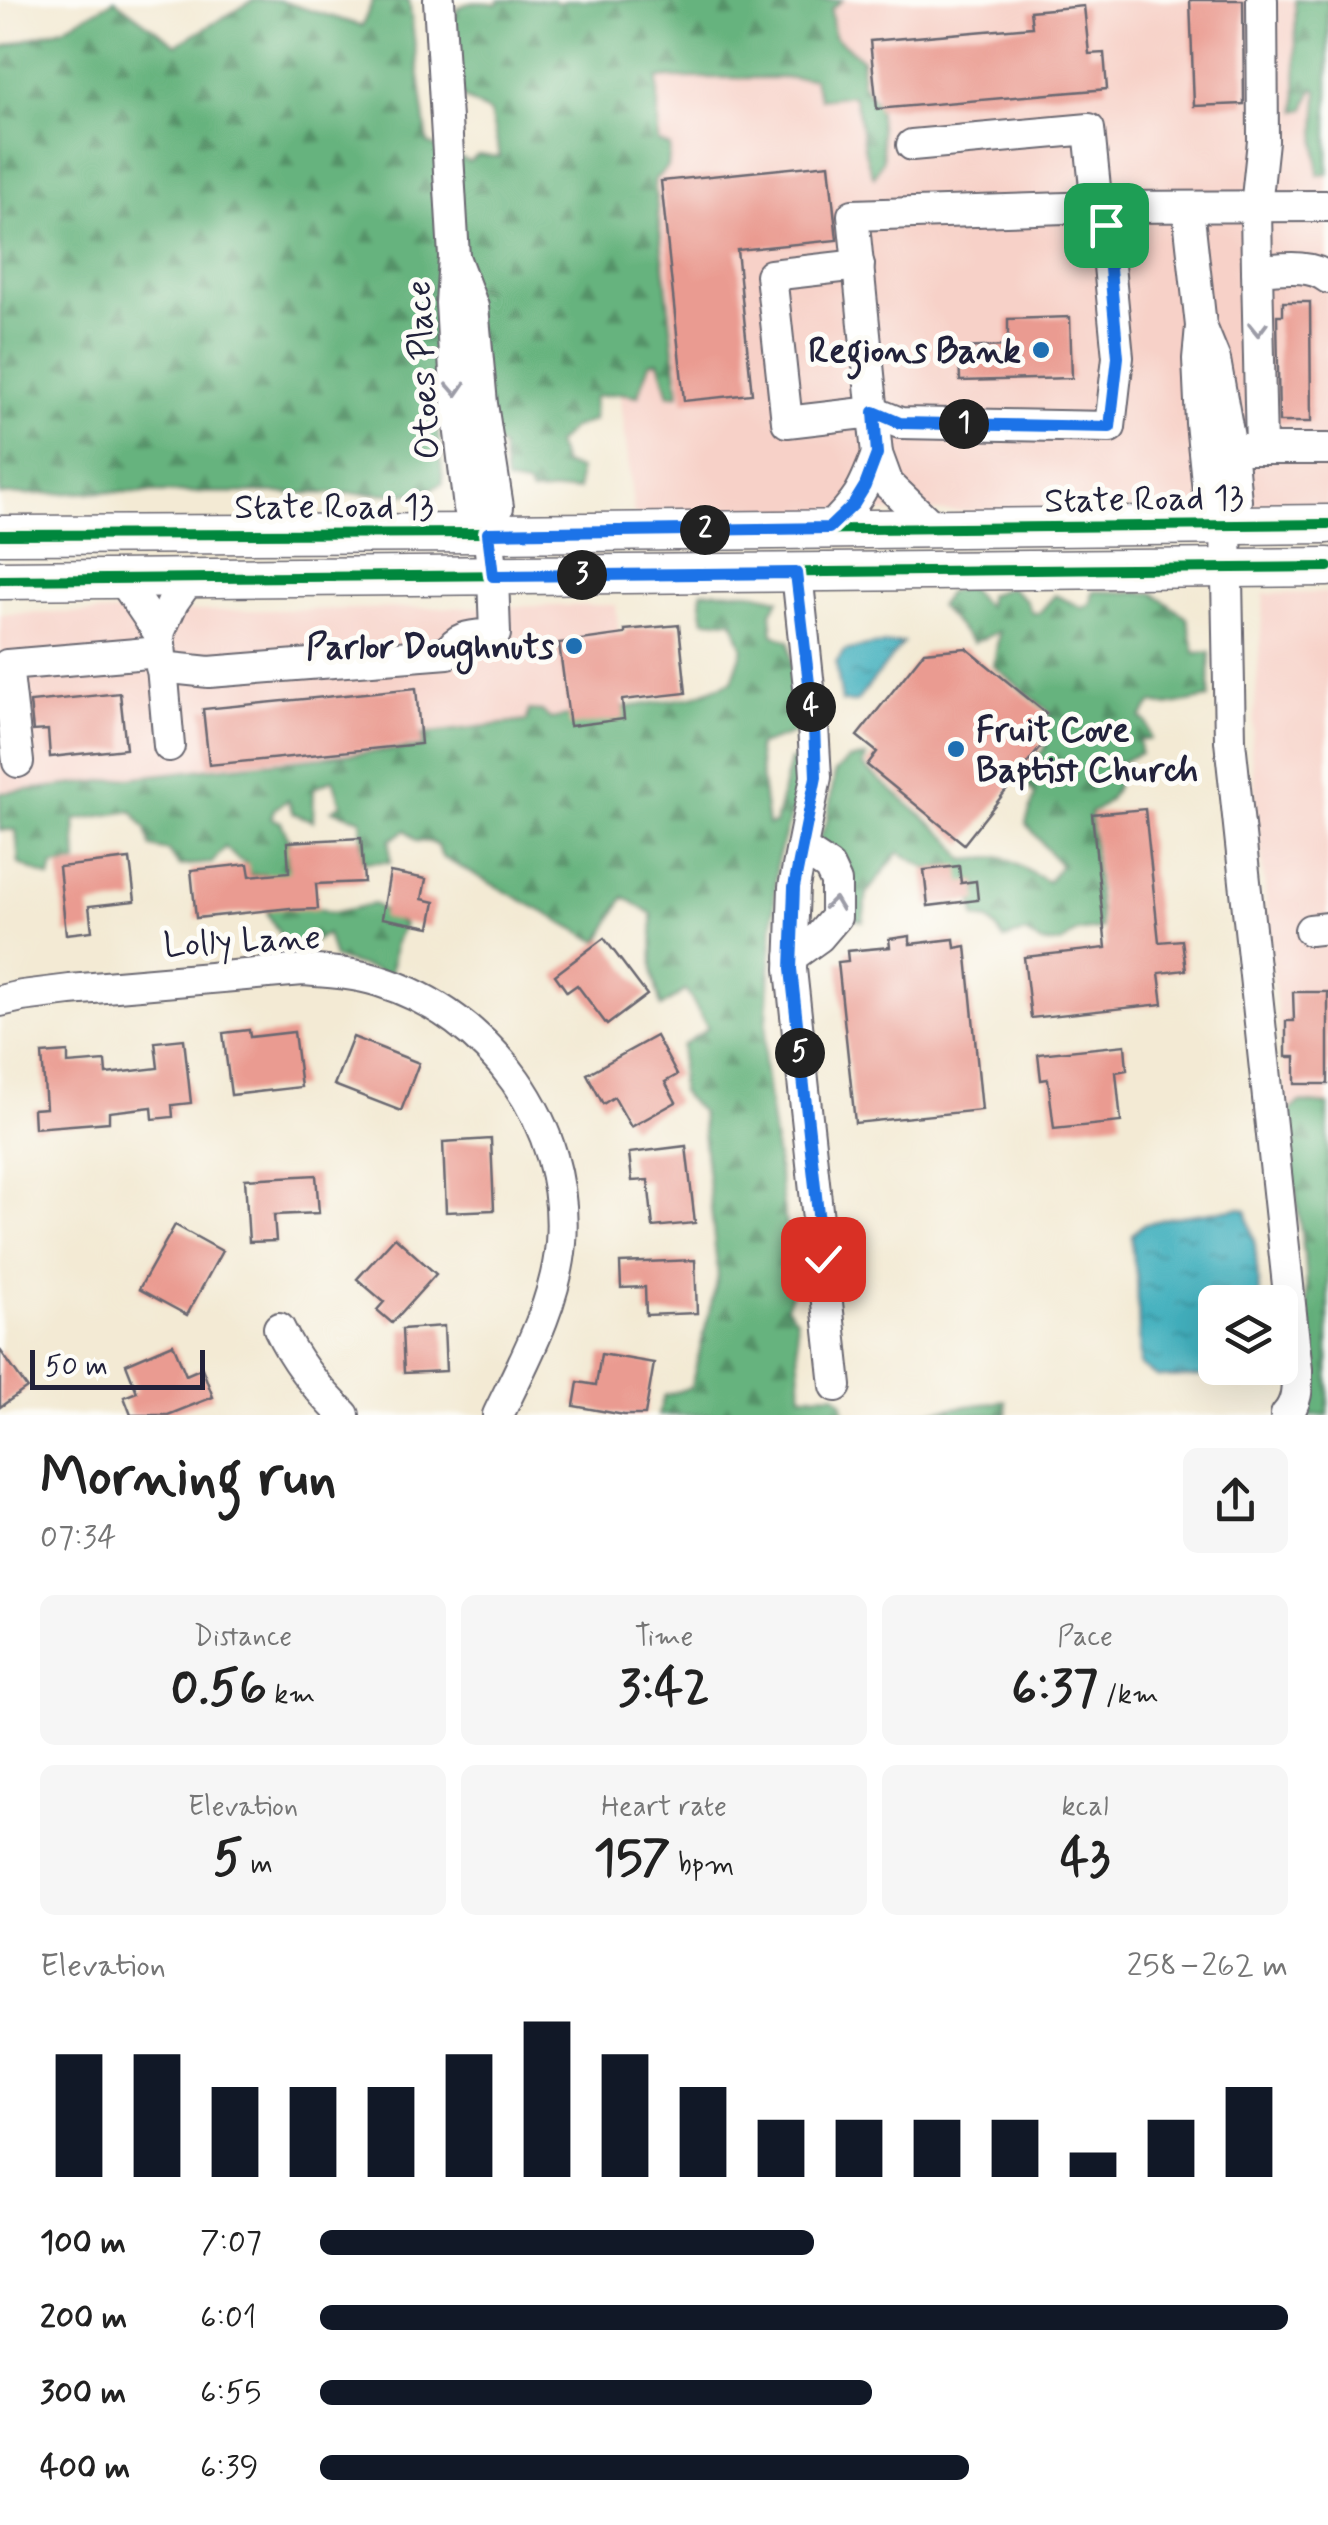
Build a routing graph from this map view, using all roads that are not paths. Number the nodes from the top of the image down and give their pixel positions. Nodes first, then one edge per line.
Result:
1 (440, 0) edge
2 (1262, 0) edge
3 (912, 145) dead end
4 (1328, 206) edge
5 (1097, 207) junction
6 (1256, 207) junction
7 (1188, 208) junction
8 (859, 265) junction
9 (1257, 270) junction
10 (1328, 278) edge
11 (1202, 326) junction
12 (874, 412) junction
13 (1246, 448) junction
14 (1328, 449) edge
15 (877, 454) junction
16 (1226, 524) junction
17 (1328, 524) edge
18 (932, 527) junction
19 (829, 528) junction
20 (488, 533) junction
21 (100, 534) junction
22 (0, 535) edge
23 (0, 553) edge
24 (1328, 567) edge
25 (1227, 568) junction
26 (796, 573) junction
27 (493, 576) junction
28 (190, 578) junction
29 (0, 580) edge
30 (122, 580) junction
31 (160, 651) junction
32 (168, 746) dead end
33 (18, 762) dead end
34 (802, 849) junction
35 (791, 957) junction
36 (0, 1001) edge
37 (279, 1328) dead end
38 (836, 1386) dead end
39 (344, 1415) edge
40 (498, 1415) edge
41 (1286, 1415) edge

1 - 20 street, Otoes Place
2 - 6 street
3 - 5 street
4 - 6 street
5 - 7 street
5 - 8 street
5 - 12 street
6 - 7 street
6 - 9 street
7 - 11 street
8 - 12 street
8 - 12 street
9 - 10 street
9 -> 13 street
11 - 13 street
11 - 16 street
12 - 15 street
13 - 14 street
13 - 16 street
15 - 18 street
15 - 19 street
16 - 17 main road, State Road 13
16 - 18 main road, State Road 13
16 - 25 street
18 - 19 main road, State Road 13
19 - 20 main road, State Road 13
20 - 21 main road, State Road 13
20 - 27 street, Otoes Place
21 - 22 main road, State Road 13
21 - 23 main road
24 - 25 main road, State Road 13
25 - 26 main road, State Road 13
25 - 41 street
26 - 27 main road, State Road 13
26 - 34 street
27 - 28 main road, State Road 13
27 - 31 street, Otoes Place
28 - 30 main road, State Road 13
28 - 31 street
29 - 30 main road, State Road 13
30 - 31 street
31 - 32 street
31 - 33 street
34 - 35 street
35 -> 34 street
35 - 38 street
36 - 40 street, Lolly Lane
37 - 39 street

